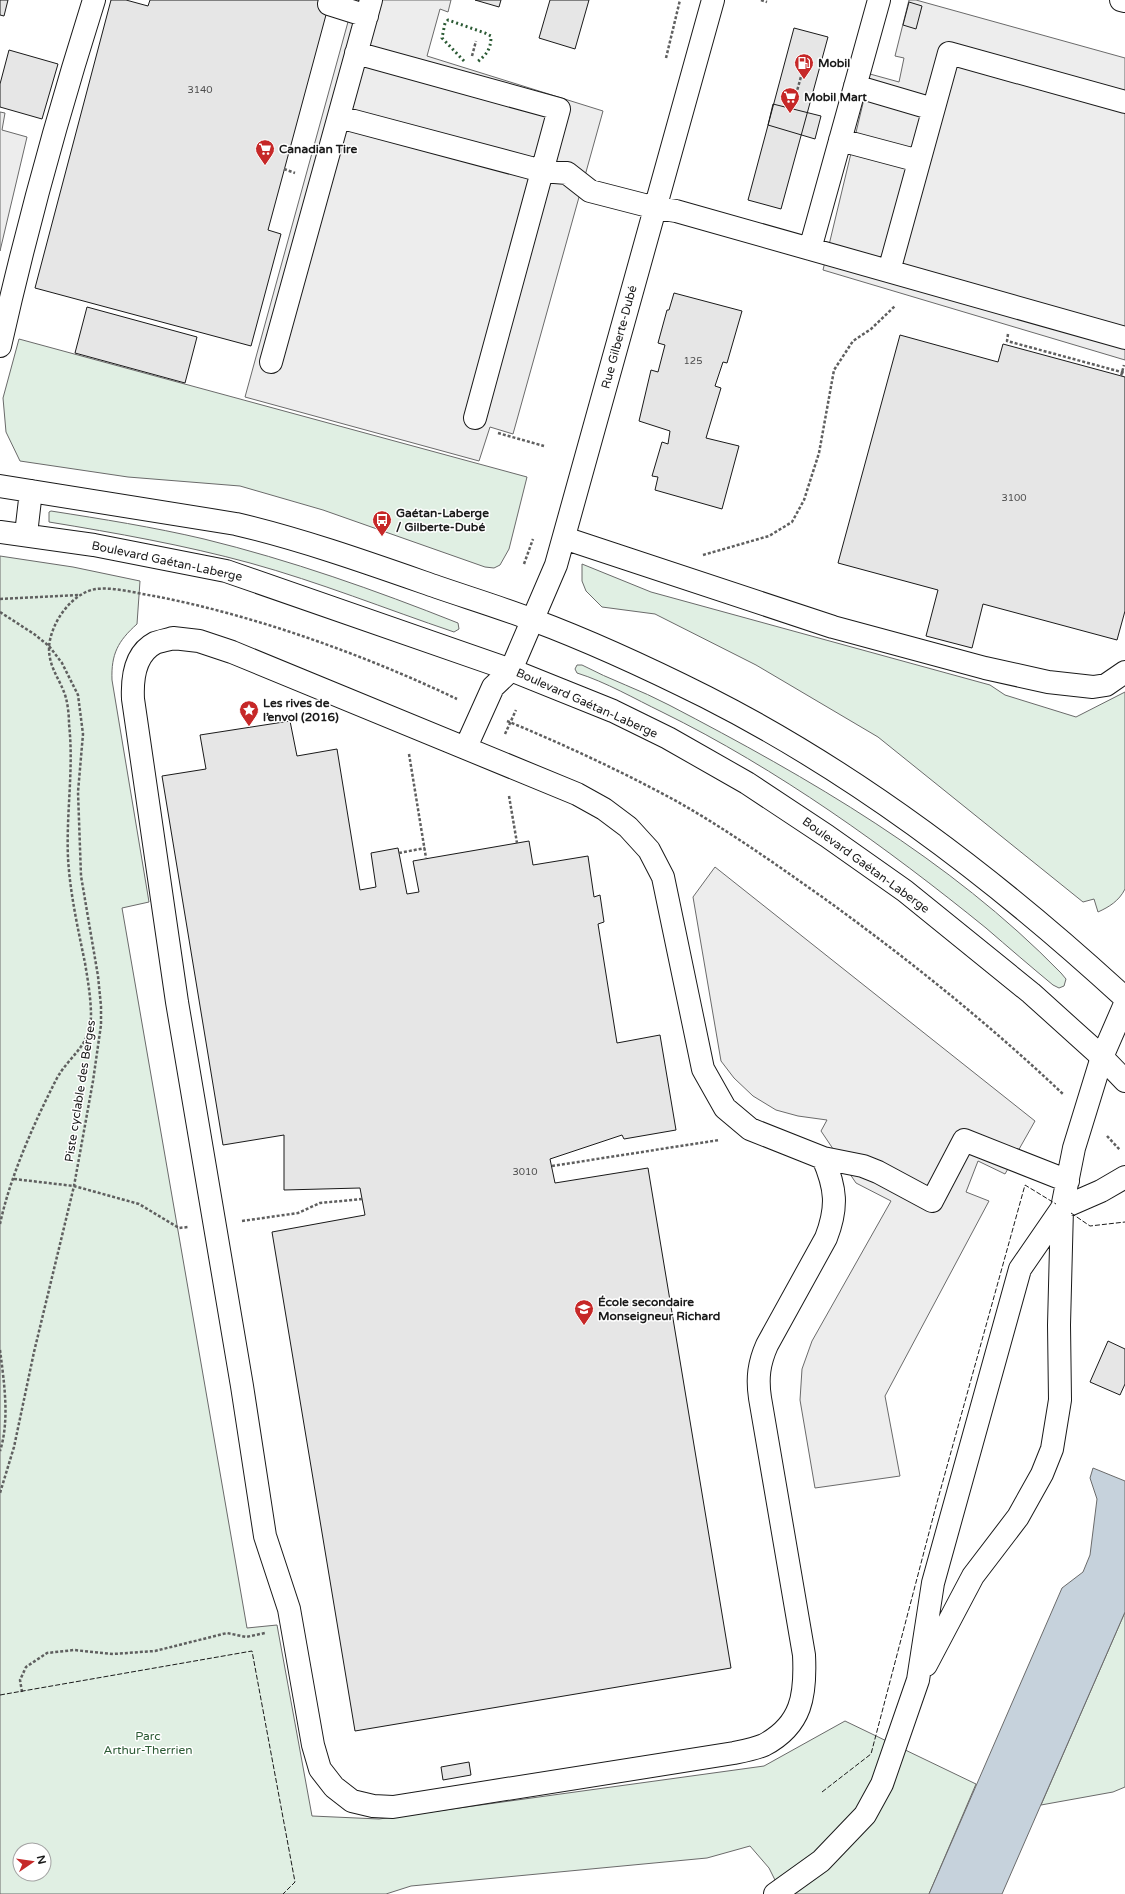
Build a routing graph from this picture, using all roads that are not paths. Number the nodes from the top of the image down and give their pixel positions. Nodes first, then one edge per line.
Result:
1 (94, 0) edge
2 (713, 0) edge
3 (879, 0) edge
4 (1121, 0) edge
5 (1125, 1) edge
6 (328, 4) dead end
7 (369, 8) edge
8 (356, 53) junction
9 (855, 86) junction
10 (1125, 102) edge
11 (933, 109) junction
12 (339, 116) junction
13 (840, 140) junction
14 (919, 161) junction
15 (542, 171) junction
16 (656, 208) junction
17 (810, 249) junction
18 (889, 271) junction
19 (1125, 338) edge
20 (0, 346) edge
21 (271, 362) dead end
22 (475, 418) dead end
23 (0, 486) edge
24 (31, 491) junction
25 (0, 532) edge
26 (26, 534) junction
27 (564, 538) junction
28 (532, 619) junction
29 (512, 670) junction
30 (1125, 672) edge
31 (466, 747) junction
32 (1125, 998) edge
33 (1125, 1004) edge
34 (1102, 1057) junction
35 (1125, 1081) edge
36 (823, 1158) junction
37 (1125, 1177) edge
38 (1068, 1180) junction
39 (1062, 1208) junction
40 (918, 1680) junction
41 (775, 1894) edge

1 - 20 main road
2 - 16 main road, Rue Gilberte-Dubé
3 - 9 main road
4 - 5 main road
6 - 7 main road
7 - 8 main road
8 - 12 main road
8 - 15 main road
9 - 11 main road
9 - 13 main road
10 - 11 main road
11 - 14 main road
12 - 15 main road
12 - 21 main road
13 - 14 main road
13 - 17 main road
14 - 18 main road
15 - 16 main road
15 - 22 main road
16 - 17 main road
16 - 27 main road, Rue Gilberte-Dubé
17 - 18 main road
18 - 19 main road
23 - 24 main road
24 - 26 main road
24 - 28 main road
25 - 26 main road, Boulevard Gaétan-Laberge
26 - 29 main road, Boulevard Gaétan-Laberge
27 - 28 main road, Rue Gilberte-Dubé
27 - 30 main road
28 - 29 main road, Rue Gilberte-Dubé
28 - 32 main road
29 - 31 main road
29 - 34 main road, Boulevard Gaétan-Laberge
31 - 36 main road
31 - 36 main road
33 - 34 main road
34 - 35 main road, Boulevard Gaétan-Laberge
34 - 38 main road
36 - 38 main road
37 - 39 main road
38 - 39 main road
39 - 40 main road
39 - 40 main road
40 - 41 main road

